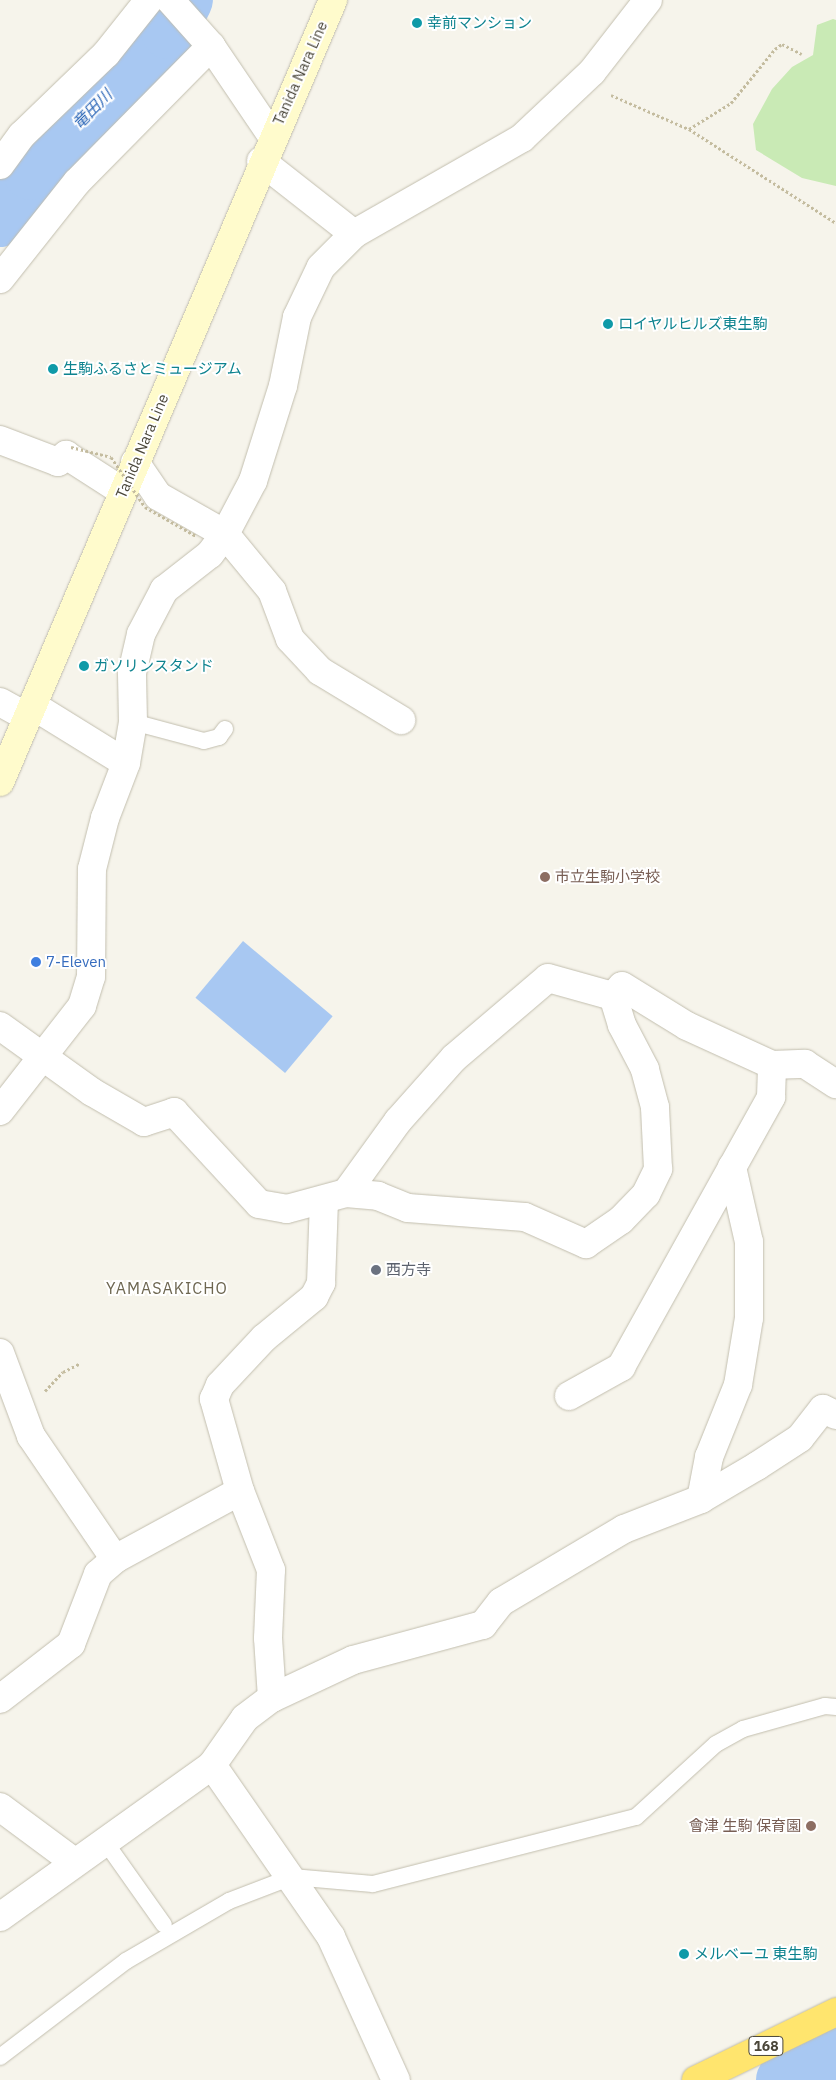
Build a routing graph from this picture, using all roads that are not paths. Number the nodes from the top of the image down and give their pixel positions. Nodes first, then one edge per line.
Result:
1 (149, 0) edge
2 (170, 0) edge
3 (333, 0) edge
4 (648, 0) edge
5 (206, 41) junction
6 (272, 136) junction
7 (261, 161) junction
8 (0, 165) edge
9 (354, 234) junction
10 (0, 280) edge
11 (0, 440) edge
12 (135, 462) junction
13 (122, 491) junction
14 (225, 534) junction
15 (0, 702) edge
16 (30, 711) junction
17 (401, 720) dead end
18 (132, 722) junction
19 (225, 729) dead end
20 (126, 763) junction
21 (0, 782) edge
22 (614, 996) junction
23 (0, 1026) edge
24 (45, 1054) junction
25 (772, 1065) junction
26 (836, 1084) edge
27 (0, 1111) edge
28 (732, 1167) junction
29 (335, 1197) junction
30 (0, 1353) edge
31 (569, 1396) dead end
32 (836, 1415) edge
33 (240, 1491) junction
34 (701, 1499) junction
35 (115, 1559) junction
36 (272, 1698) junction
37 (0, 1699) edge
38 (836, 1707) edge
39 (212, 1765) junction
40 (0, 1807) edge
41 (106, 1843) junction
42 (74, 1862) junction
43 (292, 1876) junction
44 (0, 1917) edge
45 (164, 1925) dead end
46 (836, 2012) edge
47 (0, 2057) edge
48 (396, 2080) edge
49 (696, 2080) edge

1 - 8 street
2 - 5 street
3 - 6 main road, Tanida Nara Line
4 - 9 street
5 - 6 street
5 - 10 street
6 - 7 main road, Tanida Nara Line
7 - 9 street
7 - 12 main road, Tanida Nara Line
9 - 14 street
11 - 13 street
12 - 13 main road, Tanida Nara Line
12 - 14 street
13 - 16 main road, Tanida Nara Line
14 - 17 street
14 - 18 street
15 - 16 street
16 - 20 street
16 - 21 main road, Tanida Nara Line
18 - 19 lane
18 - 20 street
20 - 24 street
22 - 25 street
22 - 29 street
22 - 29 street
23 - 24 street
24 - 27 street
24 - 29 street
25 - 26 street
25 - 28 street
28 - 31 street
28 - 34 street
29 - 33 street
30 - 35 street
32 - 34 street
33 - 35 street
33 - 36 street
34 - 36 street
35 - 37 street
36 - 39 street
38 - 43 lane
39 - 41 street
39 - 43 street
40 - 42 street
41 - 42 street
41 - 45 lane
42 - 44 street
43 - 47 lane
43 - 48 street
46 - 49 highway, 168

